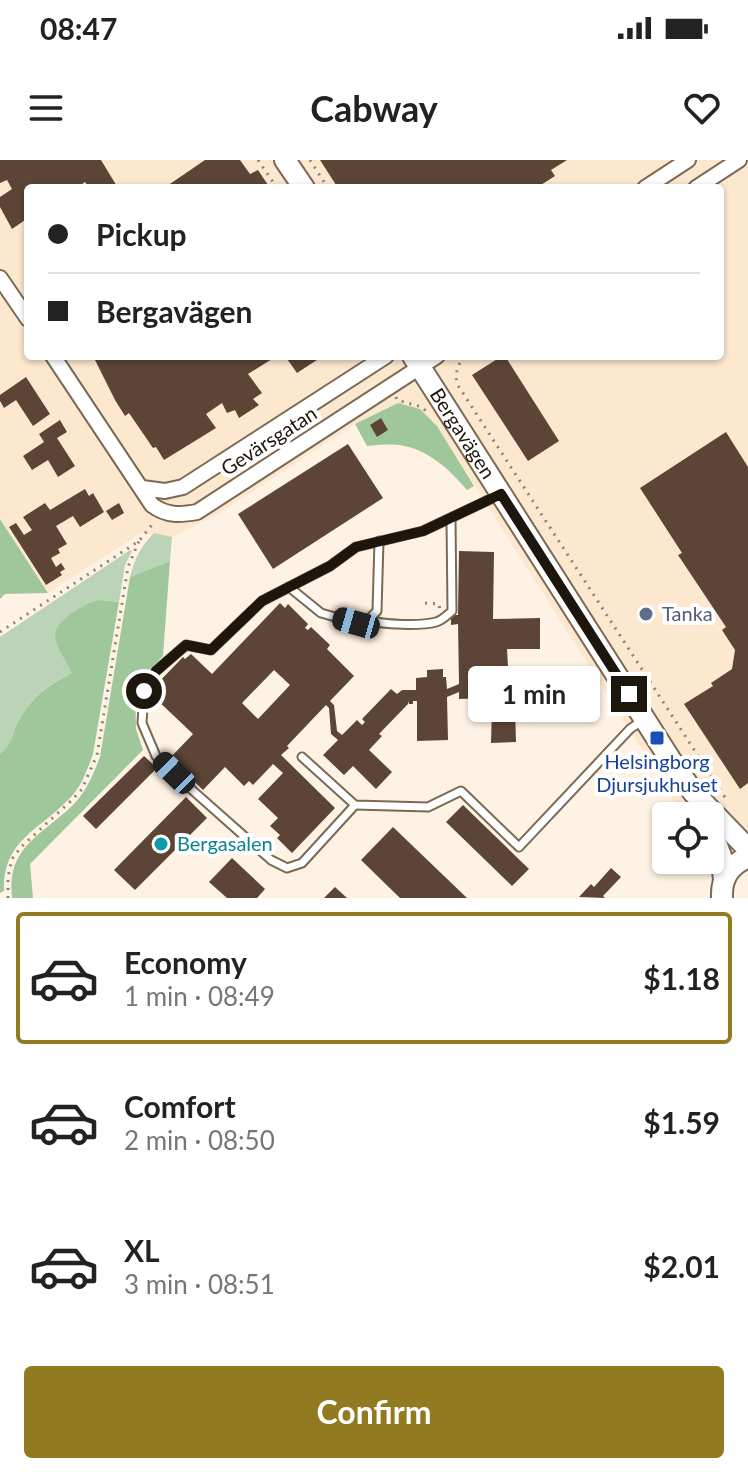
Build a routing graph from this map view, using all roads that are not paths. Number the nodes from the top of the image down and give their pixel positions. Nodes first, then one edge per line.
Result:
1 (285, 160) edge
2 (688, 160) edge
3 (739, 160) edge
4 (301, 184) edge
5 (651, 184) edge
6 (702, 184) edge
7 (0, 278) edge
8 (24, 313) edge
9 (56, 360) edge
10 (380, 360) edge
11 (424, 360) edge
12 (142, 488) junction
13 (501, 494) junction
14 (451, 519) junction
15 (379, 541) junction
16 (289, 587) junction
17 (368, 620) junction
18 (644, 719) junction
19 (302, 757) dead end
20 (693, 792) junction
21 (698, 802) edge
22 (355, 805) junction
23 (748, 849) edge
24 (748, 857) edge
25 (720, 890) edge

1 - 4 street
2 - 5 street
3 - 6 street
7 - 8 street
9 - 12 street
10 - 12 street, Gevärsgatan
11 - 12 street, Gevärsgatan
11 - 13 street, Bergavägen
13 - 14 lane
13 - 18 street, Bergavägen
14 - 15 lane
14 - 17 lane
15 - 16 lane
15 - 17 lane
16 - 17 lane
16 - 22 lane
18 - 20 street, Bergavägen
18 - 22 lane
19 - 22 lane
20 - 21 street, Bergavägen
20 - 23 street, Bergavägen
24 - 25 street

